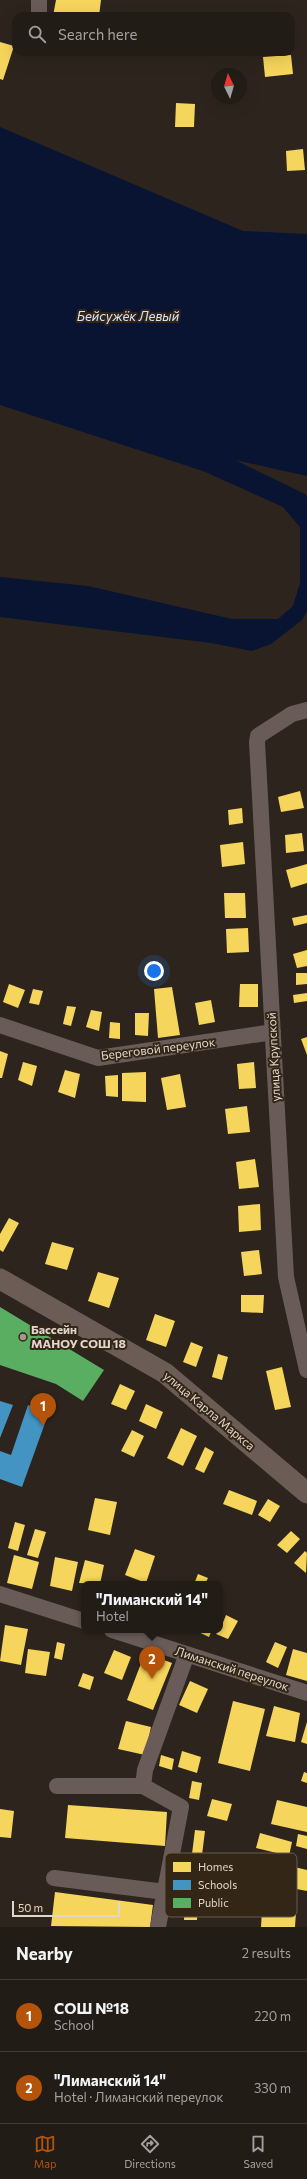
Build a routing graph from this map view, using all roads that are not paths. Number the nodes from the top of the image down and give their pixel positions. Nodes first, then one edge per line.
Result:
1 (307, 710) edge
2 (0, 1025) edge
3 (273, 1032) junction
4 (0, 1279) edge
5 (307, 1370) edge
6 (307, 1493) edge
7 (0, 1594) edge
8 (81, 1620) edge
9 (121, 1633) edge
10 (187, 1654) junction
11 (307, 1693) edge
12 (57, 1786) dead end
13 (143, 1786) junction
14 (172, 1853) edge
15 (54, 1878) dead end
16 (165, 1892) joint
17 (158, 1927) edge

1 - 3 street, улица Крупской
2 - 3 street, Береговой переулок
3 - 5 street, улица Крупской
4 - 6 main road, улица Карла Маркса
7 - 8 street
9 - 10 street, Лиманский переулок
10 - 11 street, Лиманский переулок
10 - 13 street
12 - 13 street
13 - 14 street
15 - 16 street
16 - 17 street

